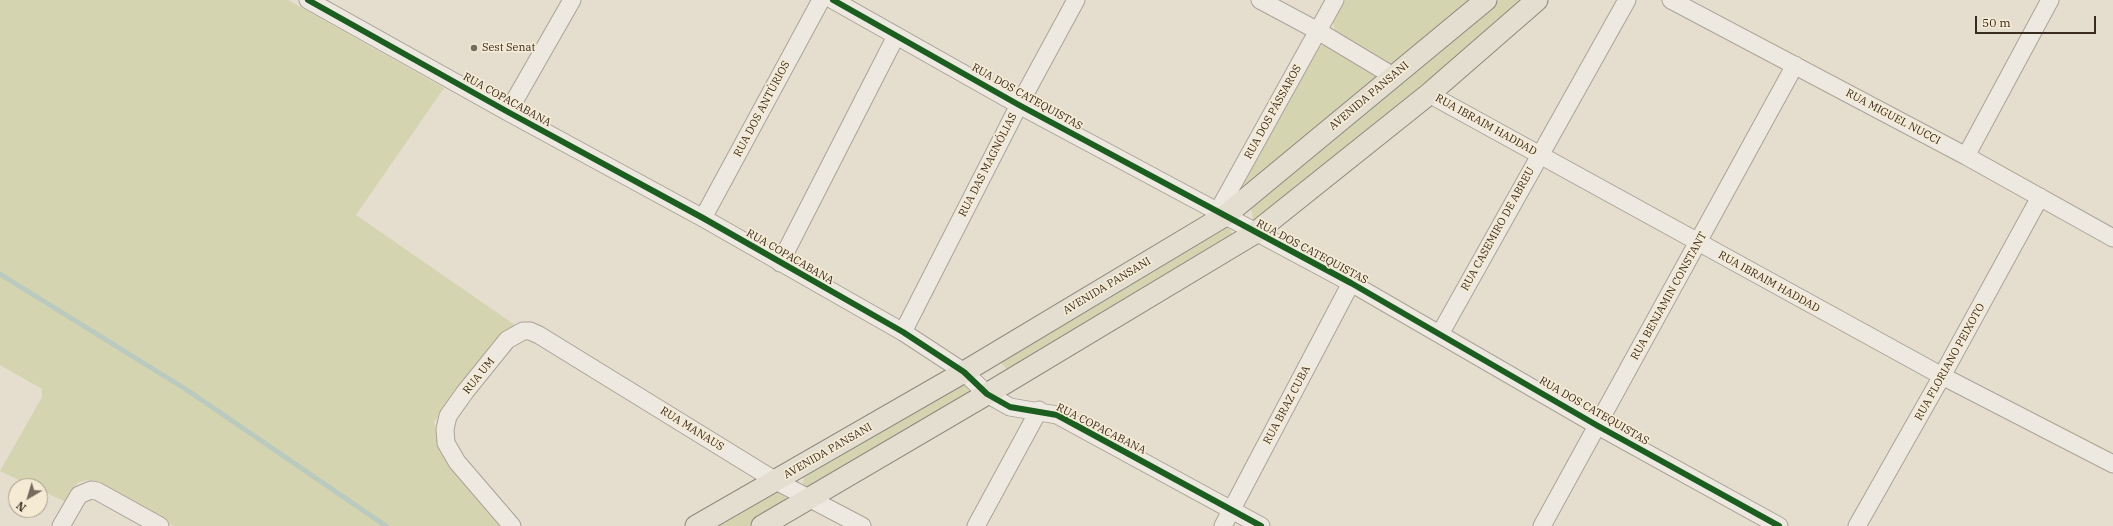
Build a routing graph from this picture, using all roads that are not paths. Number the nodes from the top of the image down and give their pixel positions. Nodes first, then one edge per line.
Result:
1 (572, 0) edge
2 (822, 0) edge
3 (833, 0) edge
4 (1076, 0) edge
5 (1260, 0) edge
6 (1335, 0) edge
7 (1486, 0) edge
8 (1537, 0) edge
9 (1627, 0) edge
10 (1671, 0) edge
11 (2050, 0) edge
12 (315, 2) edge
13 (1318, 31) junction
14 (896, 36) junction
15 (1795, 66) junction
16 (1393, 76) junction
17 (1429, 94) junction
18 (1018, 105) junction
19 (508, 112) junction
20 (1539, 155) junction
21 (1966, 156) junction
22 (2040, 197) junction
23 (1219, 216) junction
24 (703, 218) junction
25 (1255, 233) junction
26 (2113, 238) edge
27 (1698, 243) junction
28 (780, 263) junction
29 (1351, 283) junction
30 (523, 331) joint
31 (903, 332) junction
32 (1440, 334) junction
33 (964, 372) junction
34 (1942, 376) junction
35 (987, 394) junction
36 (1039, 410) junction
37 (1598, 426) junction
38 (2113, 464) edge
39 (776, 481) junction
40 (811, 499) junction
41 (1232, 510) junction
42 (61, 526) edge
43 (160, 526) edge
44 (512, 526) edge
45 (696, 526) edge
46 (762, 526) edge
47 (862, 526) edge
48 (976, 526) edge
49 (1223, 526) edge
50 (1260, 526) edge
51 (1542, 526) edge
52 (1779, 526) edge
53 (1858, 526) edge

1 - 19 street
2 - 24 street, RUA DOS ANTÙRIOS
3 - 14 street, RUA DOS CATEQUISTAS
4 - 18 street, RUA DAS MAGNÓLIAS
5 - 13 street
6 - 13 street, RUA DOS PÁSSAROS
7 - 16 main road, AVENIDA PANSANI
8 - 17 main road
9 - 20 street, RUA CASEMIRO DE ABREU
10 - 15 street, RUA MIGUEL NUCCI
11 - 21 street
12 - 19 street, RUA COPACABANA
13 - 16 street
13 - 23 street, RUA DOS PÁSSAROS
14 - 18 street, RUA DOS CATEQUISTAS
14 - 28 street
15 - 21 street, RUA MIGUEL NUCCI
15 - 27 street, RUA BENJAMIN CONSTANT
16 - 23 main road, AVENIDA PANSANI
17 - 20 street, RUA IBRAIM HADDAD
17 - 25 main road
18 - 23 street, RUA DOS CATEQUISTAS
18 - 31 street, RUA DAS MAGNÓLIAS
19 - 24 street, RUA COPACABANA
20 - 27 street, RUA IBRAIM HADDAD
20 - 32 street, RUA CASEMIRO DE ABREU
21 - 22 street, RUA MIGUEL NUCCI
22 - 26 street, RUA MIGUEL NUCCI
22 - 34 street, RUA FLORIANO PEIXOTO
23 - 25 street, RUA DOS CATEQUISTAS
23 - 33 main road, AVENIDA PANSANI
24 - 28 street, RUA COPACABANA
25 - 29 street, RUA DOS CATEQUISTAS
25 - 35 main road
27 - 34 street, RUA IBRAIM HADDAD
27 - 37 street, RUA BENJAMIN CONSTANT
28 - 31 street, RUA COPACABANA
29 - 32 street, RUA DOS CATEQUISTAS
29 - 41 street, RUA BRAZ CUBA
30 - 39 street, RUA MANAUS
30 - 44 street, RUA UM
31 - 33 street, RUA COPACABANA
32 - 37 street, RUA DOS CATEQUISTAS
33 - 35 street, RUA COPACABANA
33 - 39 main road, AVENIDA PANSANI
34 - 38 street, RUA IBRAIM HADDAD
34 - 53 street, RUA FLORIANO PEIXOTO
35 - 36 street, RUA COPACABANA
35 - 40 main road
36 - 41 street, RUA COPACABANA
36 - 48 street
37 - 51 street, RUA BENJAMIN CONSTANT
37 - 52 street, RUA DOS CATEQUISTAS
39 - 40 street, RUA MANAUS
39 - 45 main road, AVENIDA PANSANI
40 - 46 main road
40 - 47 street, RUA MANAUS
41 - 49 street, RUA BRAZ CUBA
41 - 50 street, RUA COPACABANA
42 - 43 street

